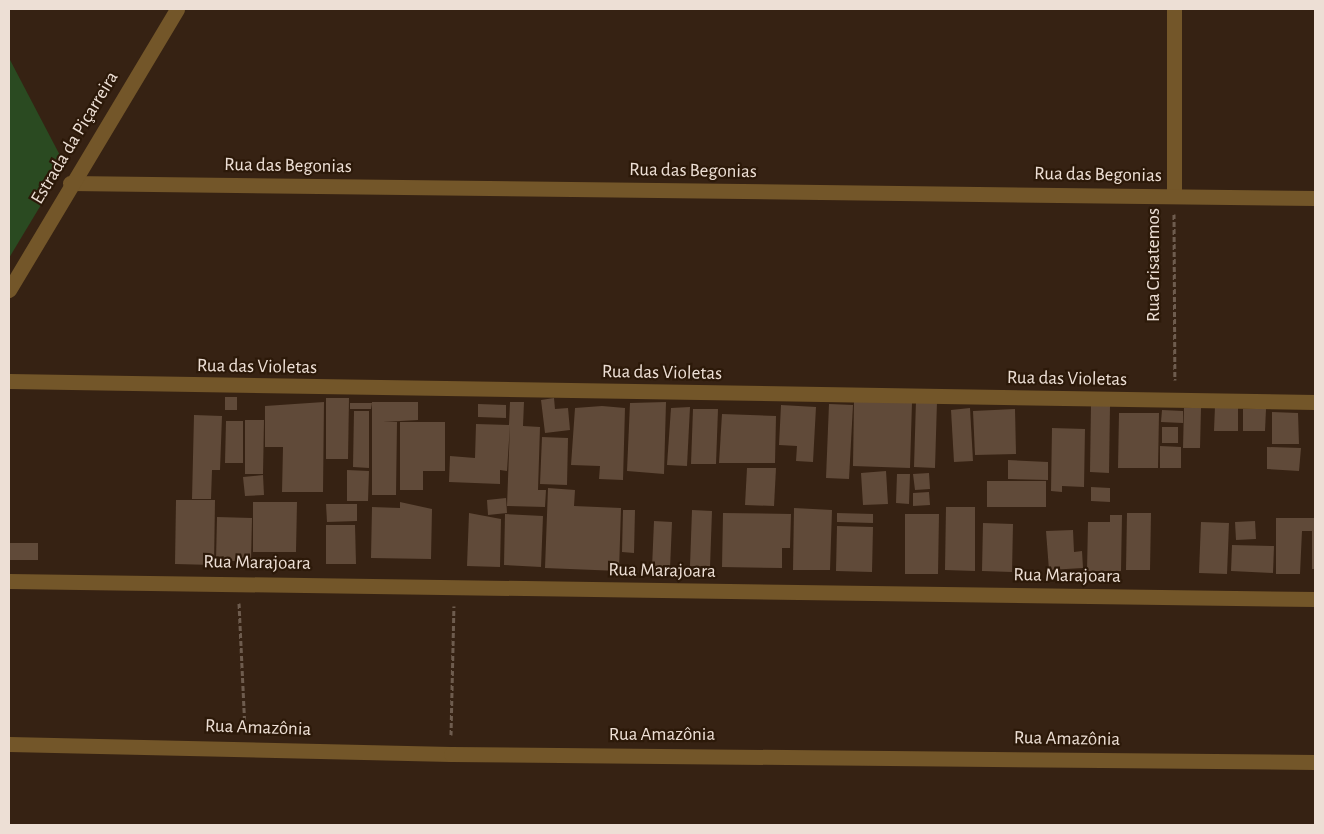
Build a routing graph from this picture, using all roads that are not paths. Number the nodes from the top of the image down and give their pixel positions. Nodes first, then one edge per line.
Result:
1 (177, 9) edge
2 (1174, 9) edge
3 (70, 184) junction
4 (1174, 196) junction
5 (1315, 198) edge
6 (9, 290) edge
7 (9, 381) edge
8 (1315, 402) edge
9 (9, 581) edge
10 (1315, 599) edge
11 (9, 744) edge
12 (1315, 762) edge

1 - 3 street, Estrada da Piçarreira
2 - 4 street, Rua Crisatemos
3 - 4 street, Rua das Begonias
3 - 6 street, Estrada da Piçarreira
4 - 5 street, Rua das Begonias
7 - 8 street, Rua das Violetas
9 - 10 street, Rua Marajoara
11 - 12 street, Rua Amazônia

